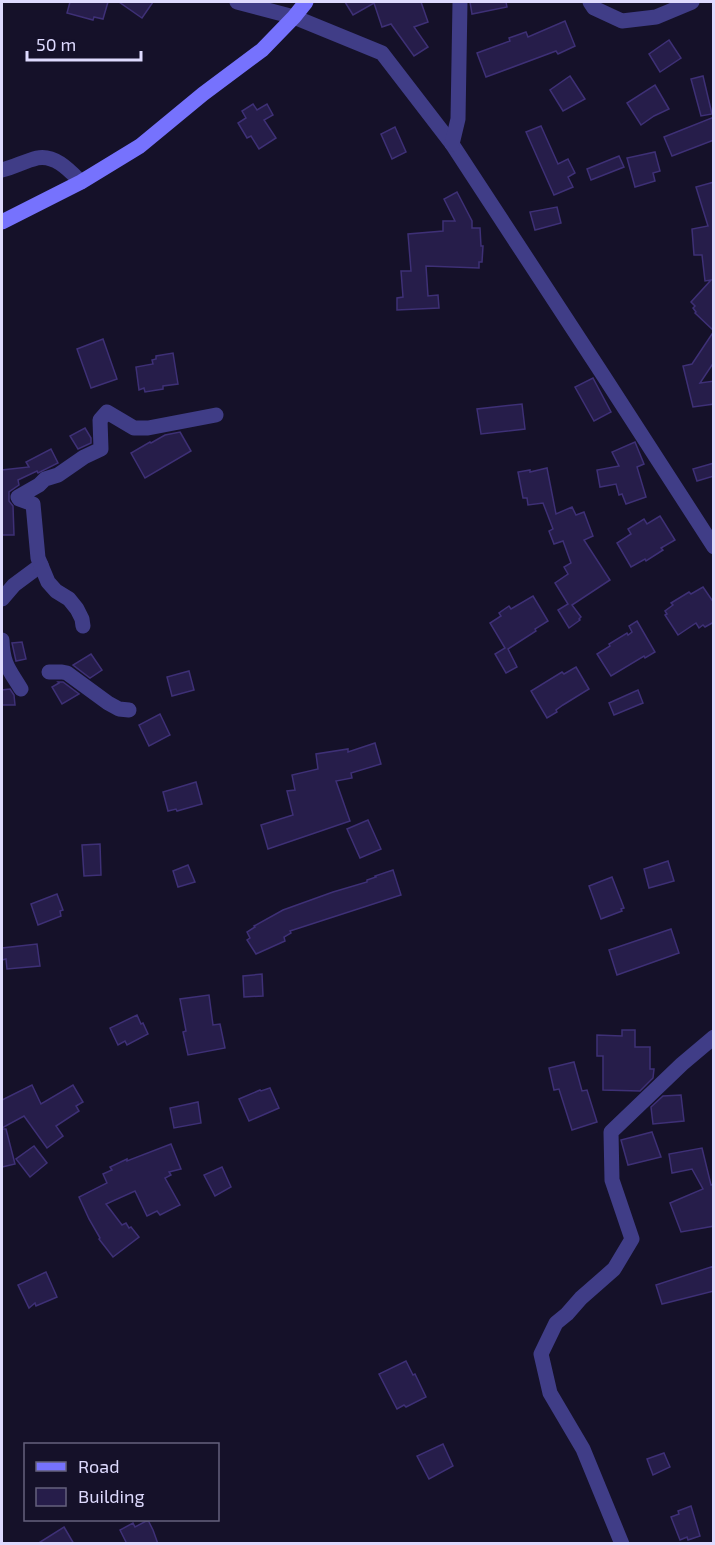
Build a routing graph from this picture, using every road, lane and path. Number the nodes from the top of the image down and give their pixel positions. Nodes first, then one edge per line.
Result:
1 (237, 2) edge
2 (306, 2) edge
3 (460, 2) edge
4 (590, 2) edge
5 (692, 2) edge
6 (294, 17) junction
7 (452, 144) junction
8 (2, 170) edge
9 (81, 182) junction
10 (2, 222) edge
11 (216, 416) dead end
12 (714, 547) edge
13 (41, 565) junction
14 (2, 599) edge
15 (83, 626) dead end
16 (2, 640) edge
17 (49, 672) dead end
18 (21, 689) dead end
19 (129, 710) dead end
20 (714, 1037) edge
21 (622, 1544) edge

1 - 6 street
2 - 6 street
3 - 7 street
4 - 5 street
6 - 7 street
6 - 9 street
7 - 12 street
8 - 9 street
9 - 10 street
11 - 13 street
13 - 14 street
13 - 15 street
16 - 18 street
17 - 19 street
20 - 21 street

